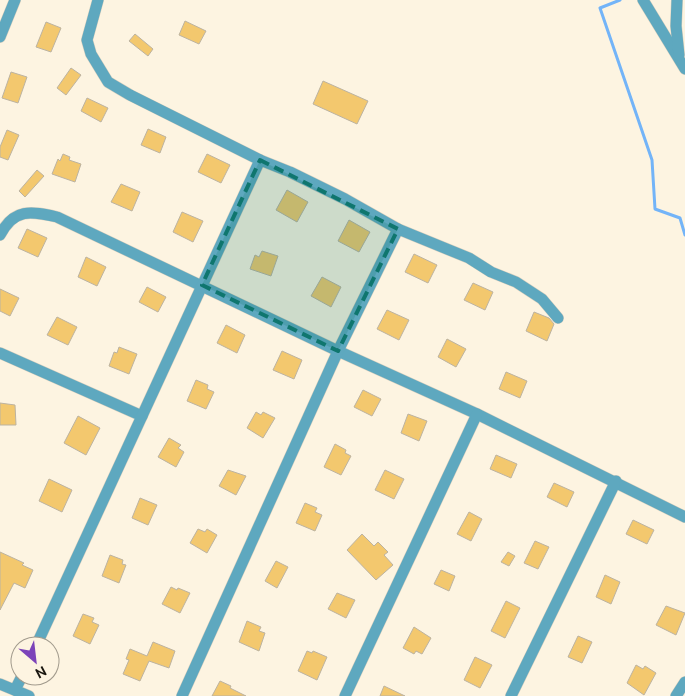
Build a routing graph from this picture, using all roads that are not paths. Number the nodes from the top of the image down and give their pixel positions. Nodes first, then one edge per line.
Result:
1 (15, 0) edge
2 (98, 0) edge
3 (643, 0) edge
4 (677, 0) edge
5 (0, 37) edge
6 (683, 65) edge
7 (260, 160) junction
8 (398, 229) junction
9 (0, 236) edge
10 (202, 284) junction
11 (558, 318) dead end
12 (338, 351) junction
13 (0, 353) edge
14 (477, 414) junction
15 (142, 416) junction
16 (616, 481) junction
17 (685, 517) edge
18 (41, 636) edge
19 (685, 682) edge
20 (0, 684) edge
21 (17, 686) edge
22 (15, 690) junction
23 (29, 696) edge
24 (182, 696) edge
25 (345, 696) edge
26 (511, 696) edge
27 (676, 696) edge

1 - 5 street
2 - 7 street
3 - 6 street
4 - 6 street
7 - 8 street
7 - 10 street
8 - 11 street
8 - 12 street
9 - 10 street
10 - 12 street
10 - 15 street
12 - 14 street
12 - 24 street
13 - 15 street
14 - 16 street
14 - 25 street
15 - 18 street
16 - 17 street
16 - 26 street
19 - 27 street
20 - 22 street
21 - 22 street
22 - 23 street

